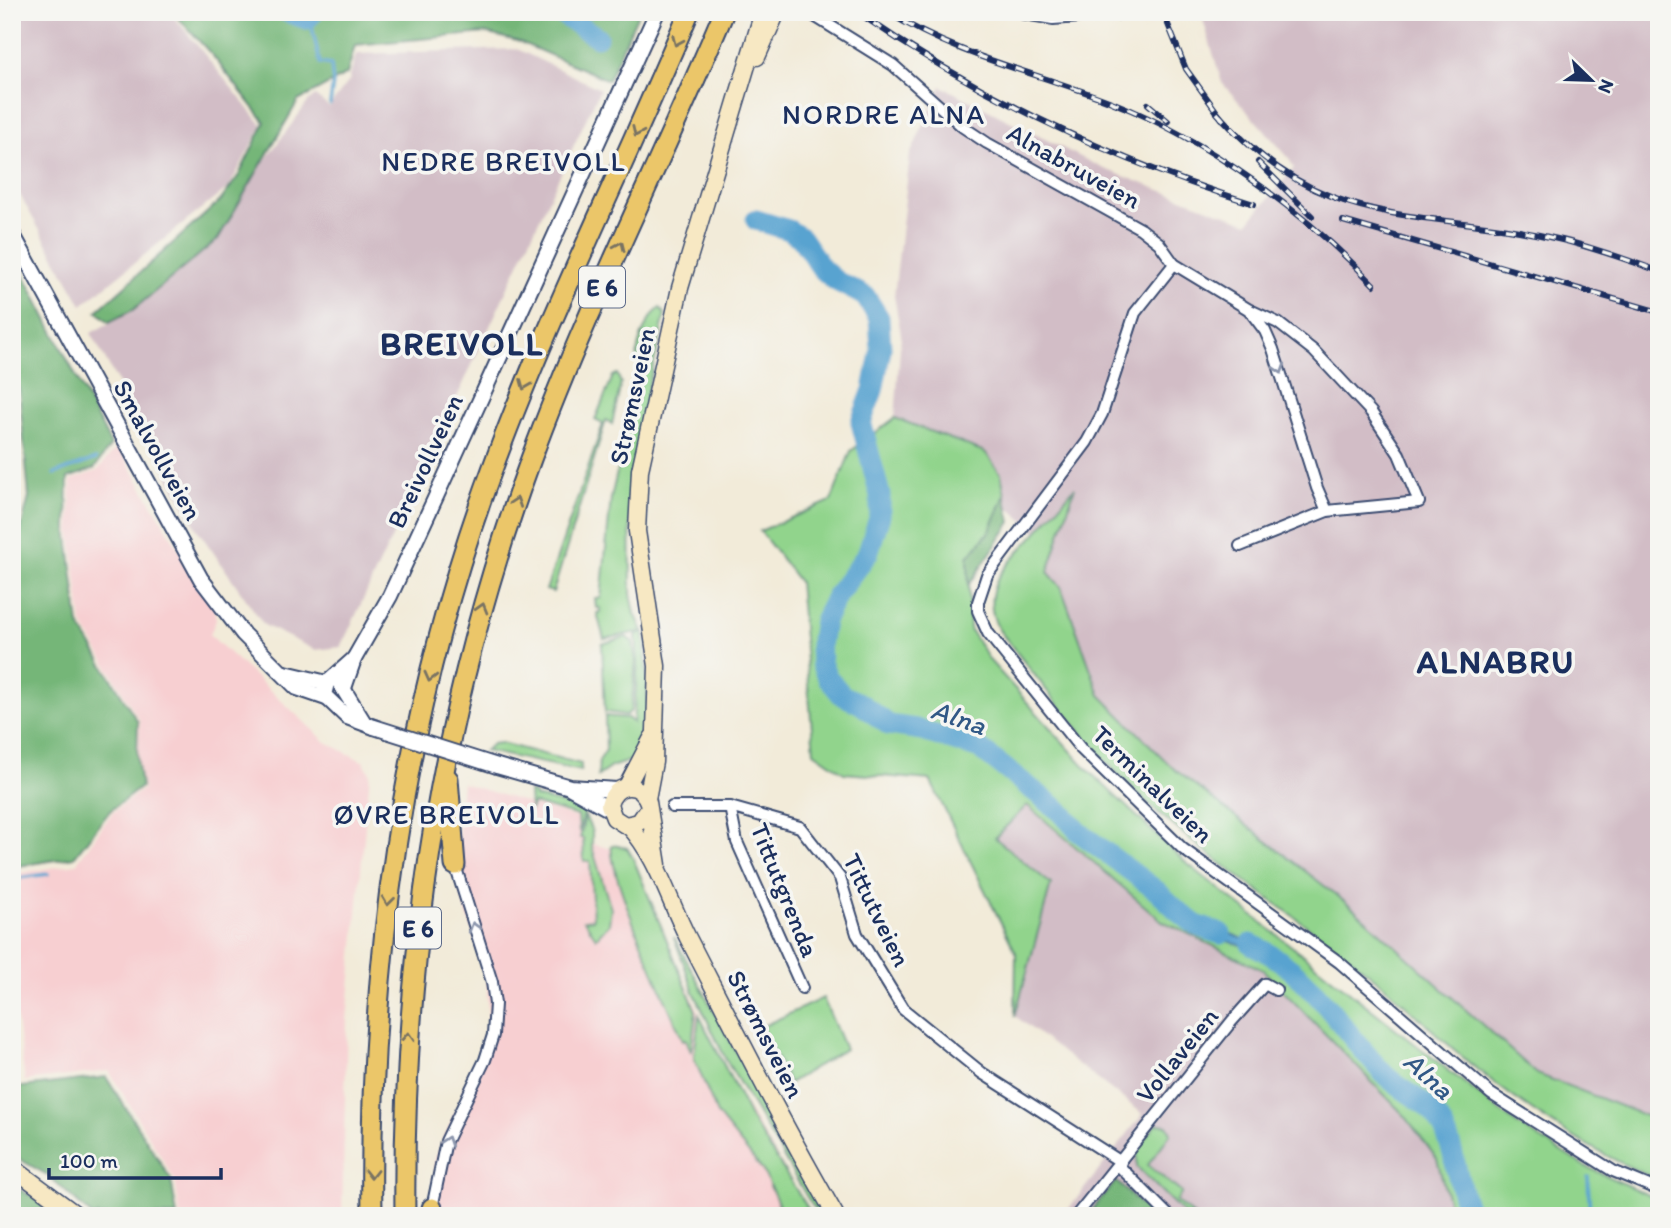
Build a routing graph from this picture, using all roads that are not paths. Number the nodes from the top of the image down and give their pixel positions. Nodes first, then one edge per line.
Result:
1 (657, 12) edge
2 (689, 12) edge
3 (724, 12) edge
4 (763, 12) edge
5 (777, 12) edge
6 (808, 12) edge
7 (1024, 12) edge
8 (1119, 12) edge
9 (746, 78) junction
10 (12, 233) edge
11 (1174, 264) junction
12 (1248, 309) junction
13 (1327, 511) junction
14 (1240, 546) dead end
15 (334, 690) junction
16 (654, 733) junction
17 (446, 753) junction
18 (570, 787) junction
19 (622, 788) junction
20 (647, 804) junction
21 (672, 807) dead end
22 (730, 807) junction
23 (609, 809) junction
24 (628, 825) junction
25 (455, 865) joint
26 (658, 872) junction
27 (802, 988) dead end
28 (1276, 990) dead end
29 (1119, 1163) junction
30 (12, 1167) edge
31 (1659, 1189) edge
32 (431, 1212) edge
33 (78, 1216) edge
34 (372, 1216) edge
35 (405, 1216) edge
36 (836, 1216) edge
37 (1076, 1216) edge
38 (1169, 1216) edge

1 - 15 street, Breivollveien
2 -> 34 highway, E 6
17 -> 3 highway, E 6
4 - 9 main road, Strømsveien
5 - 9 main road, Strømsveien
6 - 11 street, Alnabruveien
7 - 8 street
9 - 16 main road, Strømsveien
10 - 15 street, Smalvollveien
11 - 12 street, Alnabruveien
11 - 31 street, Terminalveien
12 -> 13 street, Alnabruveien
12 - 13 street, Alnabruveien
13 - 14 street, Alnabruveien
15 - 18 street, Smalvollveien, bridge
16 - 19 main road, Strømsveien
16 - 20 main road, Strømsveien
17 - 25 highway
35 -> 17 highway, E 6
18 - 19 street, Smalvollveien
18 - 23 street, Smalvollveien
19 - 20 main road
19 - 23 main road
20 - 24 main road
20 - 26 main road, Strømsveien
21 - 22 street, Tittutveien
22 - 27 street, Tittutgrenda
22 - 29 street, Tittutveien
23 - 24 main road
24 - 26 main road, Strømsveien
32 -> 25 street
26 - 36 main road, Strømsveien
28 - 29 street, Vollaveien
29 - 37 street, Vollaveien
29 - 38 street
30 - 33 main road

